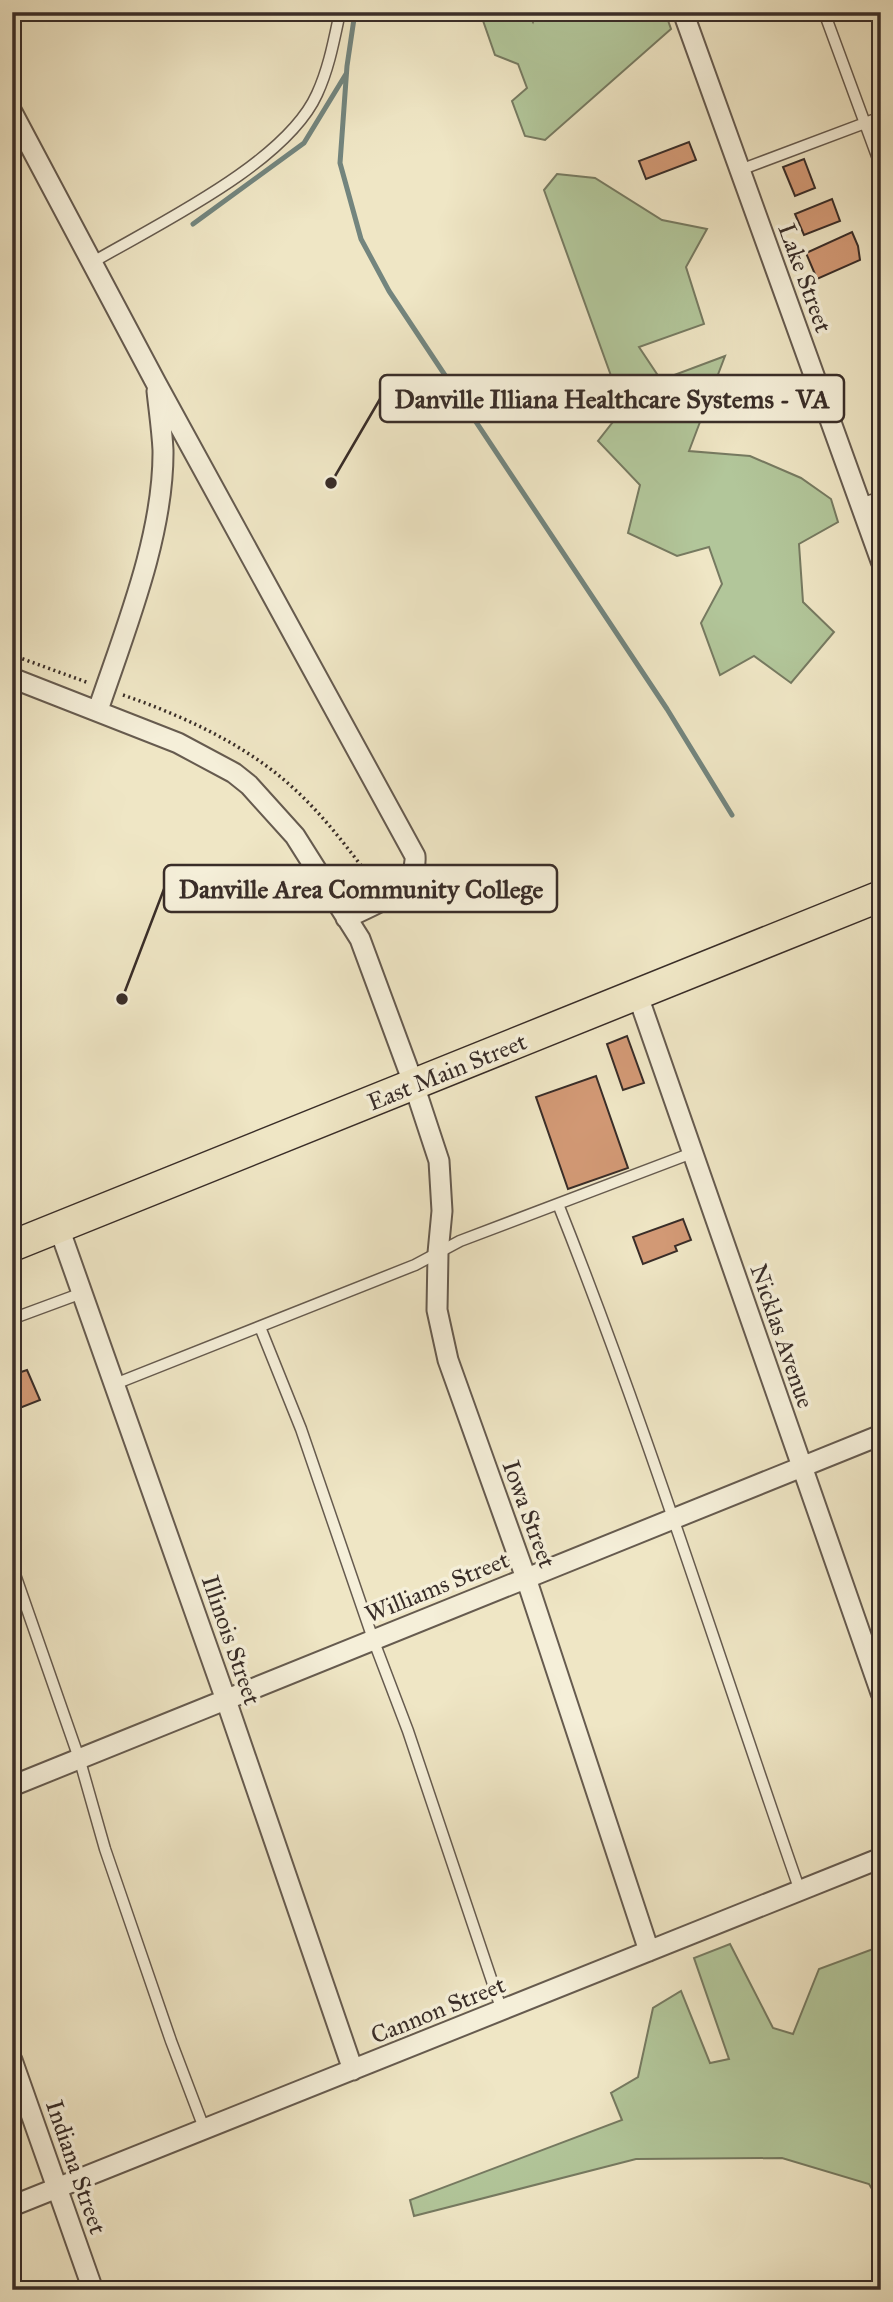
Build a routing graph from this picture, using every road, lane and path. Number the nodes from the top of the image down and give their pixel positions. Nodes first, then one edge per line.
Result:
1 (340, 12) edge
2 (683, 12) edge
3 (824, 12) edge
4 (12, 112) edge
5 (881, 117) edge
6 (865, 123) junction
7 (881, 167) edge
8 (740, 170) junction
9 (93, 262) junction
10 (156, 383) junction
11 (881, 497) edge
12 (860, 505) junction
13 (881, 561) edge
14 (12, 678) edge
15 (98, 710) junction
16 (881, 896) edge
17 (346, 918) junction
18 (638, 996) junction
19 (414, 1085) junction
20 (692, 1153) junction
21 (558, 1205) junction
22 (59, 1228) junction
23 (12, 1246) edge
24 (438, 1253) junction
25 (82, 1293) junction
26 (12, 1303) edge
27 (260, 1326) junction
28 (114, 1384) junction
29 (881, 1435) edge
30 (802, 1467) junction
31 (674, 1519) junction
32 (12, 1566) edge
33 (526, 1578) junction
34 (373, 1639) junction
35 (881, 1693) edge
36 (226, 1700) junction
37 (80, 1761) junction
38 (12, 1786) edge
39 (881, 1858) edge
40 (800, 1891) junction
41 (649, 1951) junction
42 (502, 2011) junction
43 (12, 2060) edge
44 (353, 2070) junction
45 (204, 2128) junction
46 (57, 2188) junction
47 (12, 2206) edge
48 (93, 2290) edge

1 - 9 lane
2 - 8 street, Lake Street
3 - 6 lane
4 - 9 street
5 - 6 lane
6 - 7 lane
6 - 8 lane
8 - 12 street, Lake Street
9 - 10 street
10 - 15 street
10 - 17 street
11 - 12 lane
12 - 13 street, Lake Street
14 - 15 street, Iowa Street
15 - 17 street, Iowa Street
16 - 18 main road, East Main Street
17 - 19 street, Iowa Street
18 - 19 main road, East Main Street
18 - 20 street, Nicklas Avenue
19 - 22 main road, East Main Street
19 - 24 street, Iowa Street
20 - 21 lane
20 - 30 street, Nicklas Avenue
21 - 24 lane
21 - 31 lane
22 - 23 main road, East Main Street
22 - 25 street, Illinois Street
24 - 27 lane
24 - 33 street, Iowa Street
25 - 26 lane
25 - 28 street, Illinois Street
27 - 28 lane
27 - 34 lane
28 - 36 street, Illinois Street
29 - 30 street, Williams Street
30 - 31 street, Williams Street
30 - 35 street, Nicklas Avenue
31 - 33 street, Williams Street
31 - 40 lane
32 - 37 lane
33 - 34 street, Williams Street
33 - 41 street, Iowa Street
34 - 36 street, Williams Street
34 - 42 lane
36 - 37 street, Williams Street
36 - 44 street, Illinois Street
37 - 38 street, Williams Street
37 - 45 lane
39 - 40 street, Cannon Street
40 - 41 street, Cannon Street
41 - 42 street, Cannon Street
42 - 44 street, Cannon Street
43 - 46 street, Indiana Street
44 - 45 street, Cannon Street
45 - 46 street, Cannon Street
46 - 47 street, Cannon Street
46 - 48 street, Indiana Street

